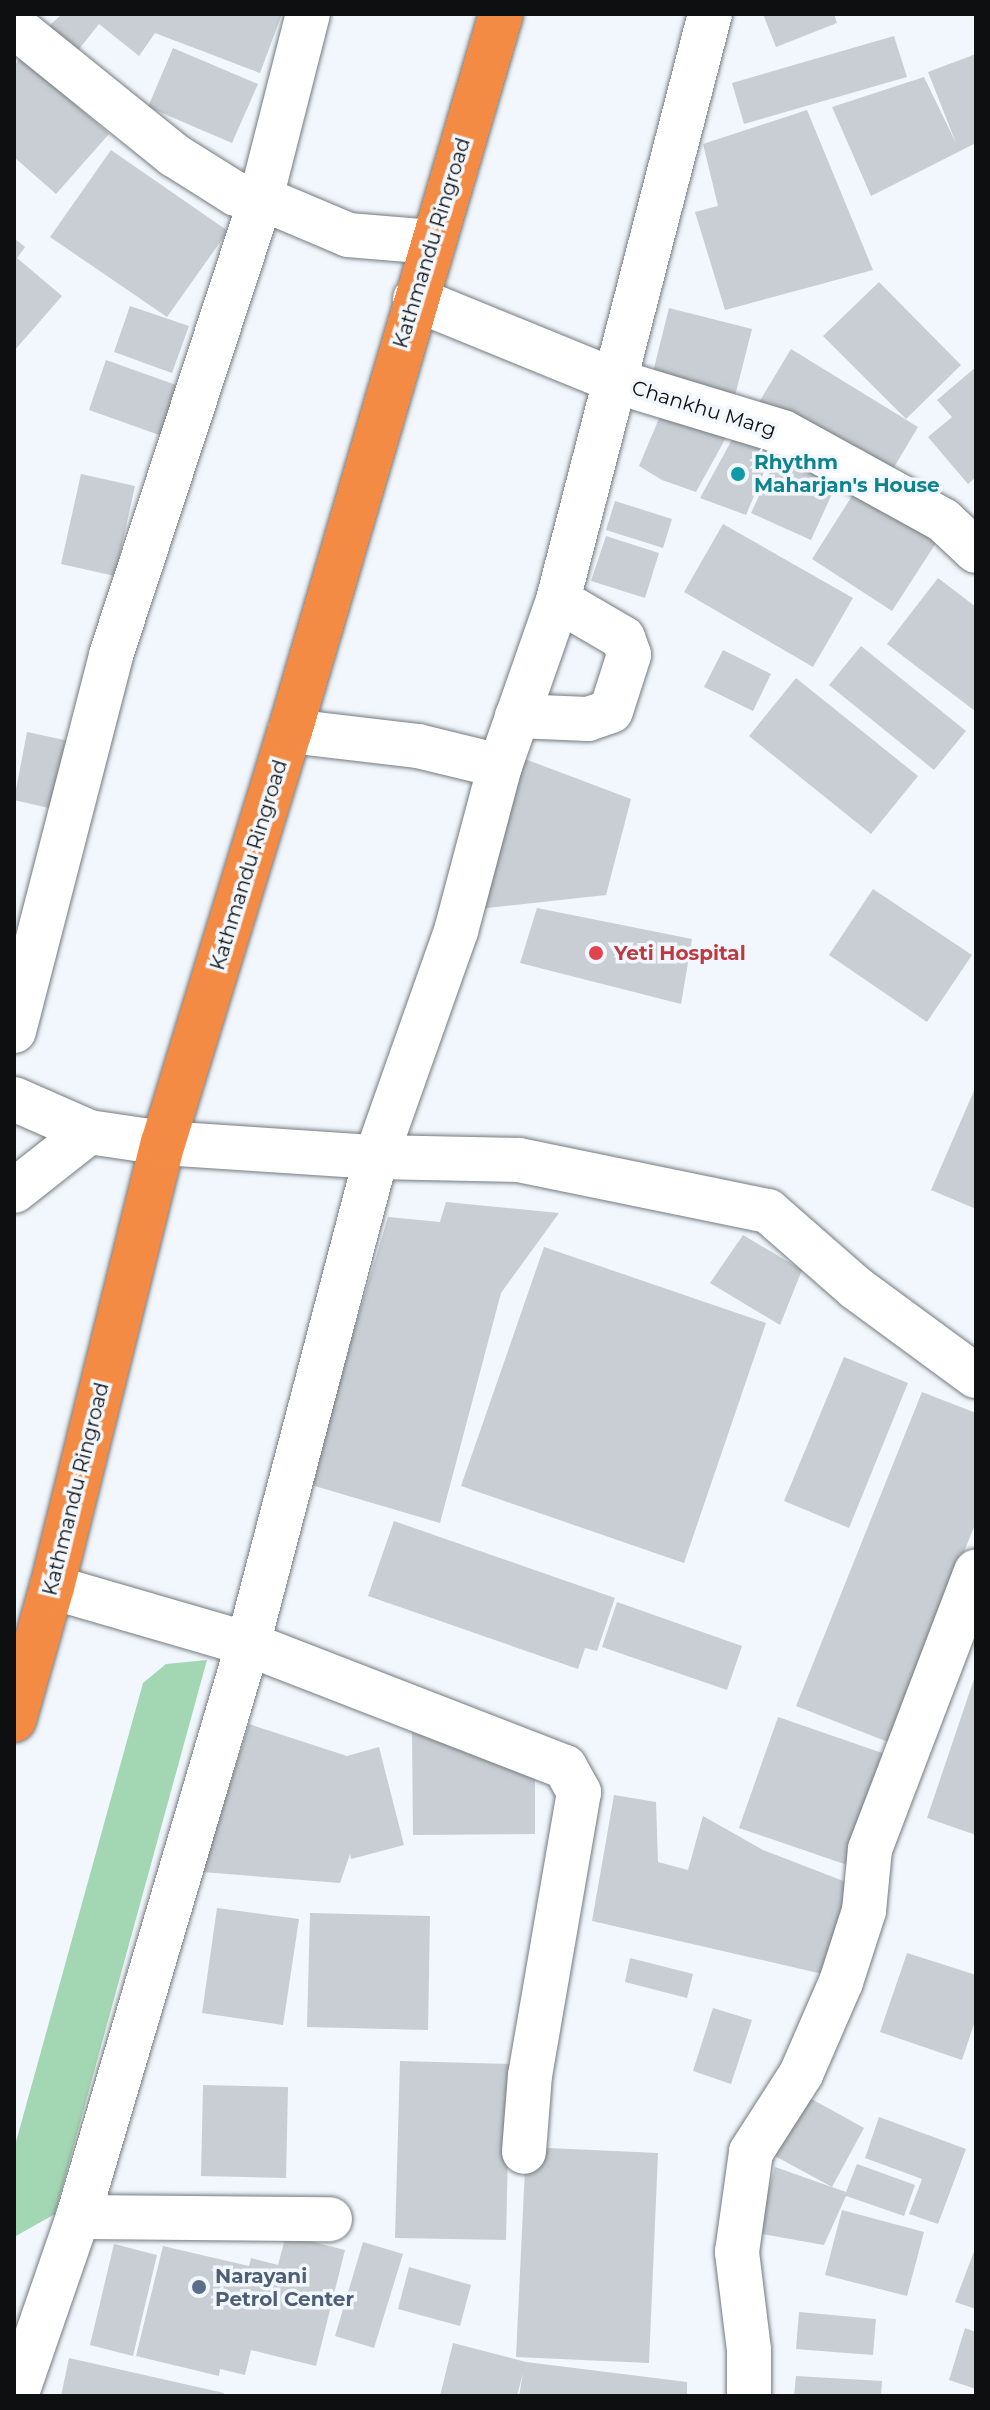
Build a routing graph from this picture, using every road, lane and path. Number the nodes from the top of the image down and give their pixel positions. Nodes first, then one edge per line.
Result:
1 (308, 14) edge
2 (501, 14) edge
3 (710, 14) edge
4 (14, 26) edge
5 (261, 198) junction
6 (433, 242) junction
7 (415, 299) junction
8 (618, 382) junction
9 (976, 551) edge
10 (558, 600) junction
11 (517, 716) junction
12 (290, 731) junction
13 (500, 766) junction
14 (14, 1031) edge
15 (14, 1099) edge
16 (89, 1132) junction
17 (163, 1143) junction
18 (376, 1157) junction
19 (14, 1191) edge
20 (976, 1376) edge
21 (976, 1572) edge
22 (52, 1587) junction
23 (248, 1644) junction
24 (14, 1720) edge
25 (524, 2152) dead end
26 (78, 2217) junction
27 (330, 2219) dead end
28 (15, 2396) edge
29 (749, 2396) edge

1 - 5 street
2 - 6 highway, Kathmandu Ringroad
3 - 8 street
4 - 5 street
5 - 6 street
5 - 14 street
6 - 7 highway, Kathmandu Ringroad
7 - 8 street, Chankhu Marg
7 - 12 highway, Kathmandu Ringroad
8 - 9 street, Chankhu Marg
8 - 10 street
10 - 11 street
10 - 11 street
11 - 13 street
12 - 13 street
12 - 17 highway, Kathmandu Ringroad
13 - 18 street
15 - 16 street
16 - 17 street
16 - 19 street
17 - 18 street
17 - 22 highway, Kathmandu Ringroad
18 - 20 street
18 - 23 street
21 - 29 street
22 - 23 street
22 - 24 highway, Kathmandu Ringroad
23 - 25 street
23 - 26 street
26 - 27 street
26 - 28 street

